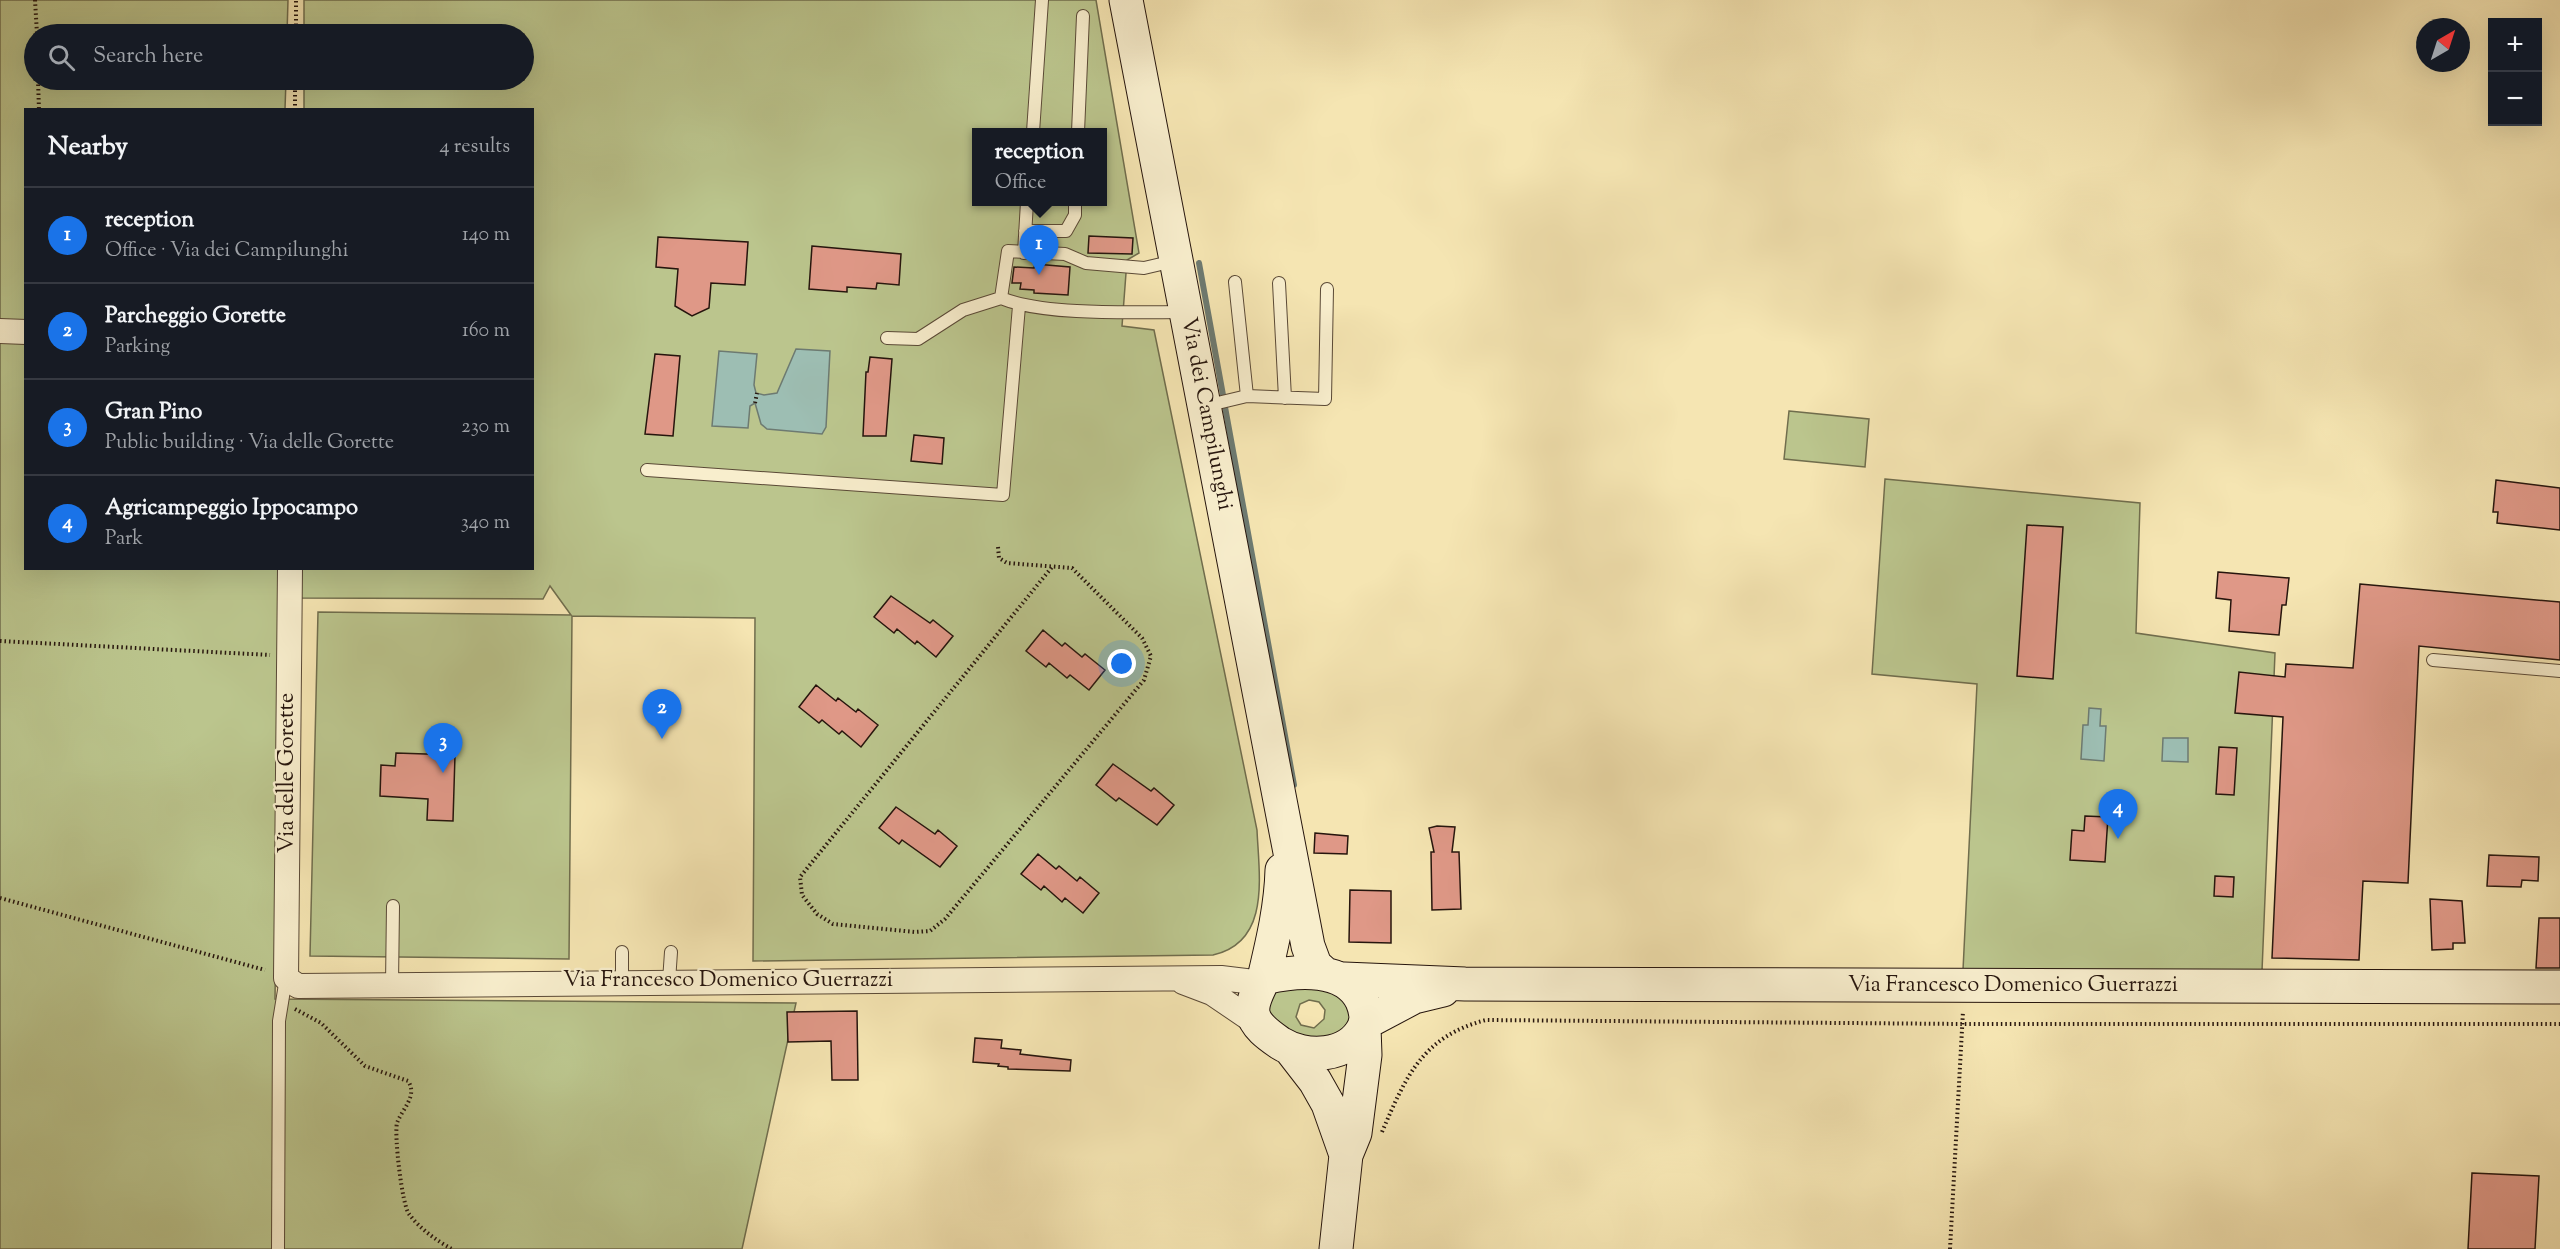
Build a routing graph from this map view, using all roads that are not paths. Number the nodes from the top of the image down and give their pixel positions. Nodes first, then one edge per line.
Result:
1 (1042, 0) edge
2 (1126, 0) edge
3 (1083, 16) dead end
4 (1033, 128) edge
5 (1078, 128) edge
6 (1028, 206) edge
7 (1075, 206) edge
8 (1025, 231) junction
9 (1024, 253) junction
10 (1176, 261) junction
11 (1235, 282) dead end
12 (1279, 283) dead end
13 (1327, 289) dead end
14 (1001, 298) junction
15 (1019, 306) junction
16 (1186, 312) junction
17 (0, 331) edge
18 (24, 332) edge
19 (887, 338) dead end
20 (1247, 396) junction
21 (1285, 398) junction
22 (1204, 406) junction
23 (647, 470) dead end
24 (290, 570) edge
25 (2433, 660) dead end
26 (2560, 671) edge
27 (1284, 828) junction
28 (393, 906) dead end
29 (622, 952) dead end
30 (671, 952) dead end
31 (1335, 976) junction
32 (286, 978) junction
33 (1172, 978) junction
34 (1263, 980) junction
35 (669, 981) junction
36 (622, 982) junction
37 (392, 984) junction
38 (1465, 984) junction
39 (2560, 987) edge
40 (1258, 1024) junction
41 (1371, 1029) junction
42 (1291, 1050) junction
43 (1346, 1155) junction
44 (278, 1249) edge
45 (1336, 1249) edge

1 - 4 lane
2 - 10 street, Via dei Campilunghi
3 - 5 lane
6 - 8 lane
7 - 8 lane
8 - 9 lane
9 - 10 lane
9 - 14 lane
10 - 16 street, Via dei Campilunghi
11 - 20 lane
12 - 21 lane
13 - 21 lane
14 - 15 lane
14 - 19 lane
15 - 16 lane
15 - 23 lane
16 - 22 street, Via dei Campilunghi
17 - 18 street
20 - 21 lane
20 - 22 lane
22 - 27 street, Via dei Campilunghi
24 - 32 street, Via delle Gorette
25 - 26 lane
27 - 31 street, Via dei Campilunghi
27 - 34 street, Via dei Campilunghi
28 - 37 lane
29 - 36 lane
30 - 35 lane
31 - 34 street
31 - 38 street, Via Francesco Domenico Guerrazzi
31 - 41 street
32 - 37 street, Via Francesco Domenico Guerrazzi
32 - 44 lane
33 - 34 street, Via Francesco Domenico Guerrazzi
33 - 35 street, Via Francesco Domenico Guerrazzi
33 - 40 street, Via Francesco Domenico Guerrazzi
34 - 40 street
35 - 36 street, Via Francesco Domenico Guerrazzi
36 - 37 street, Via Francesco Domenico Guerrazzi
38 - 39 street, Via Francesco Domenico Guerrazzi
38 - 41 street, Via Francesco Domenico Guerrazzi
40 - 42 street
41 - 42 street
41 - 43 street
42 - 43 street
43 - 45 street

